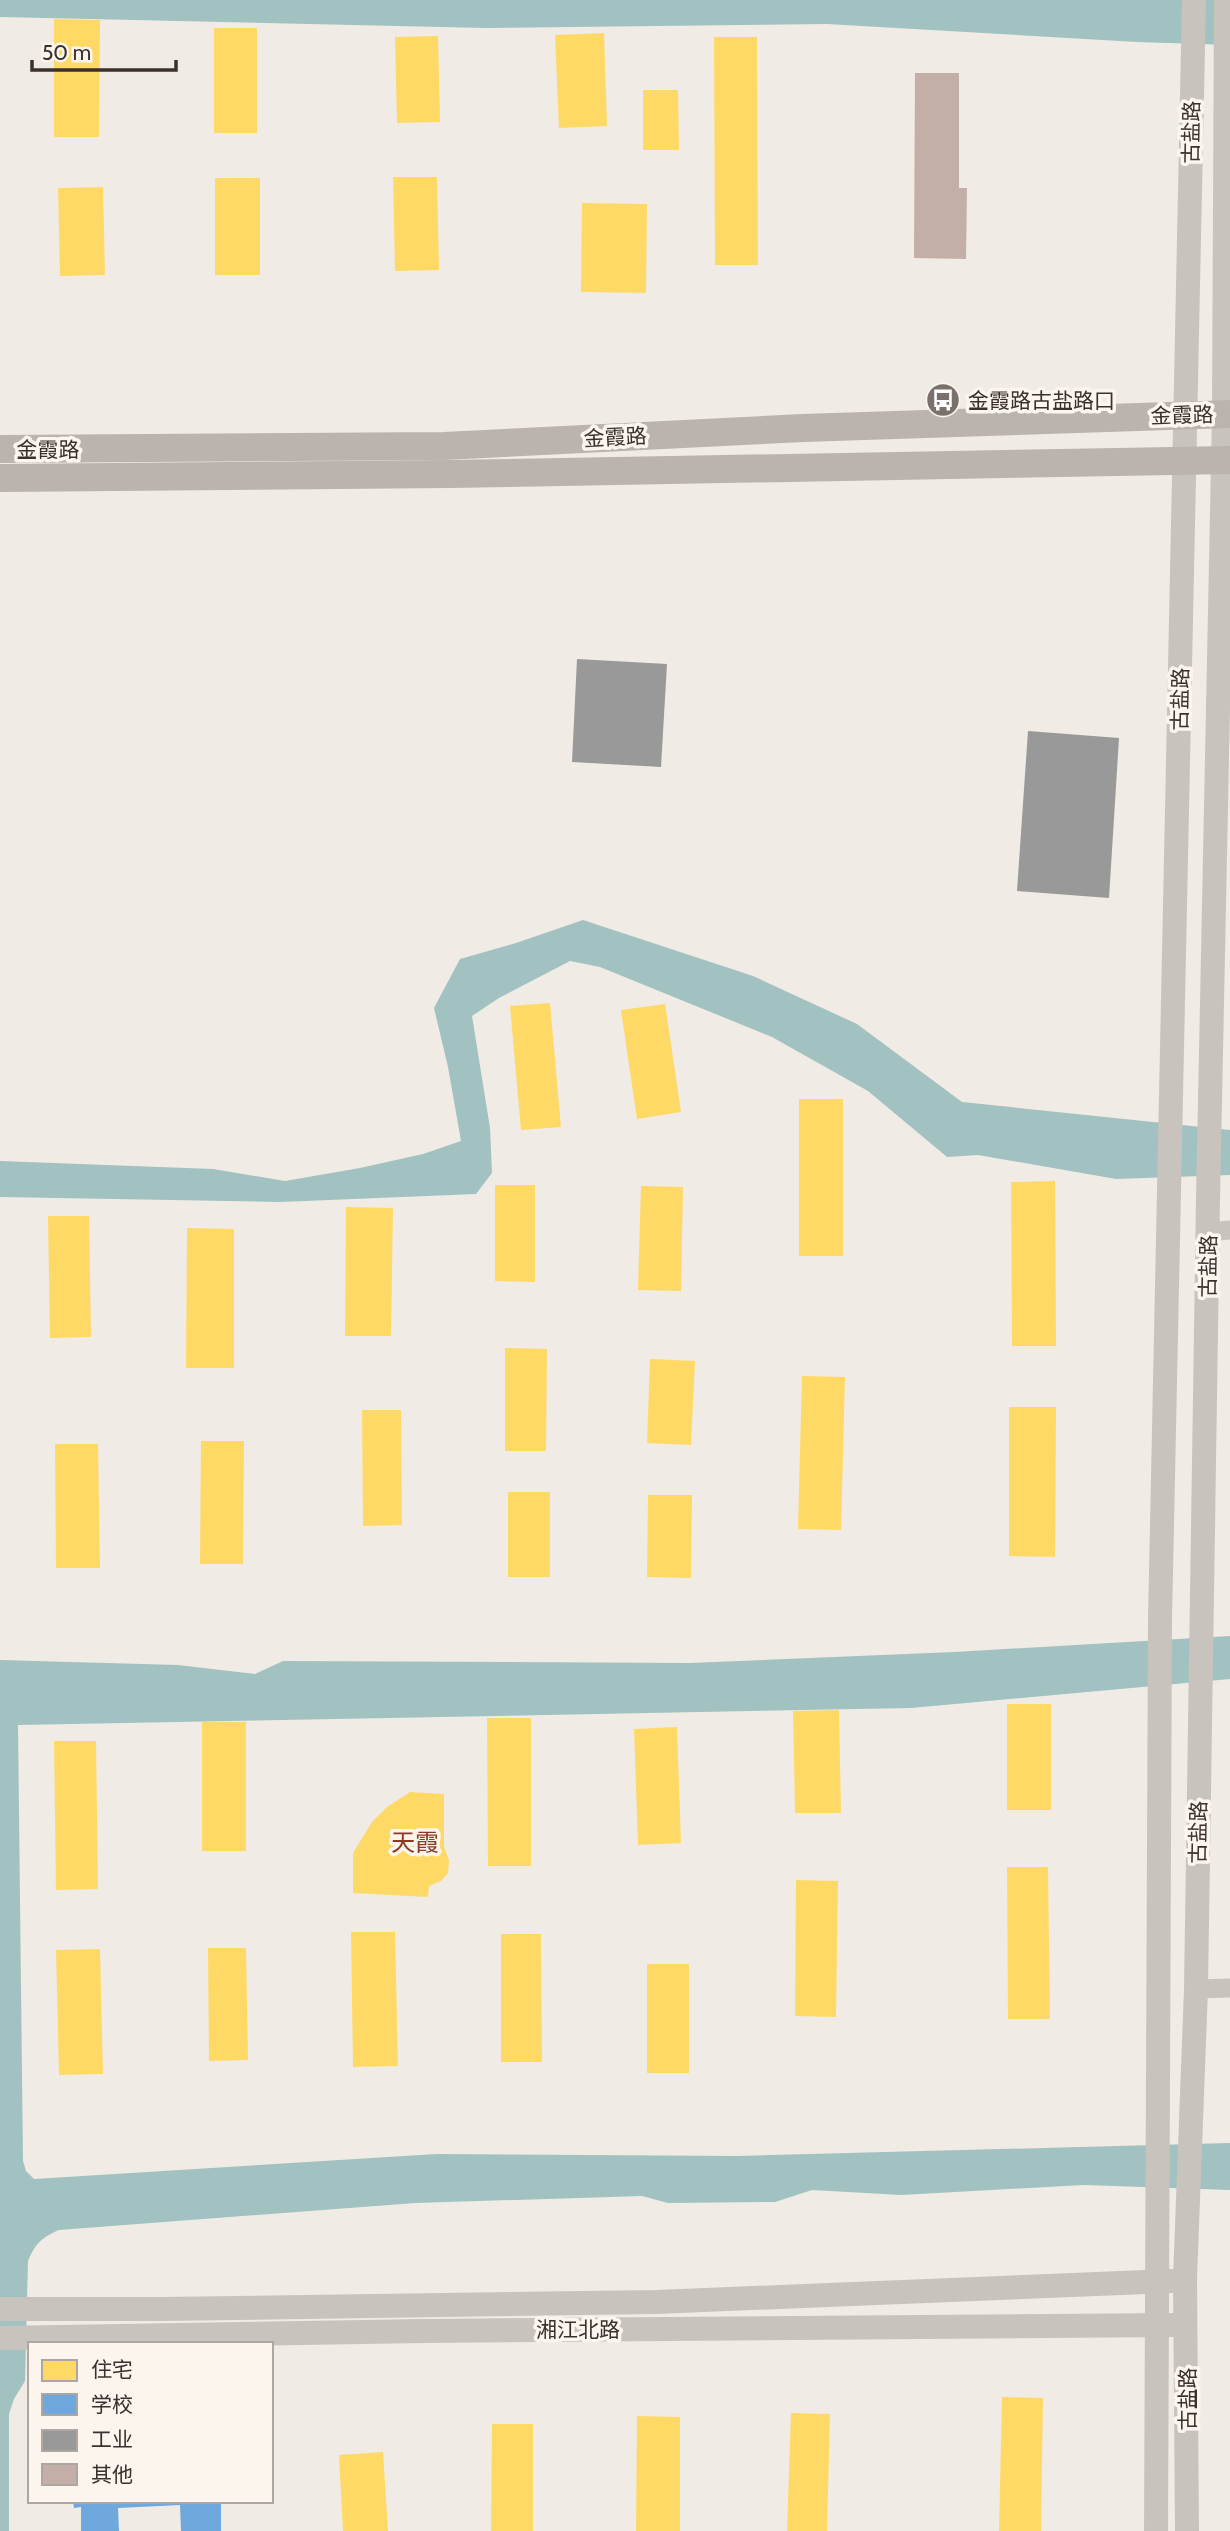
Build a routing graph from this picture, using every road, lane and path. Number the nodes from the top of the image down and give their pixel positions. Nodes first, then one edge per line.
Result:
1 (1194, 0) edge
2 (1226, 0) edge
3 (1227, 414) edge
4 (1185, 415) junction
5 (0, 449) edge
6 (1226, 460) edge
7 (1186, 462) junction
8 (0, 478) edge
9 (1219, 1231) edge
10 (1230, 1988) edge
11 (1196, 1989) junction
12 (1185, 2279) junction
13 (1156, 2283) junction
14 (0, 2309) edge
15 (1157, 2325) junction
16 (1186, 2325) junction
17 (0, 2337) edge
18 (1156, 2531) edge
19 (1187, 2531) edge

1 - 4 street, 古盐路
2 - 3 street, 古盐路
3 - 4 main road, 金霞路
3 - 6 street, 古盐路
4 - 5 main road, 金霞路
4 - 7 street, 古盐路
6 - 7 main road, 金霞路
6 - 9 street, 古盐路
7 - 8 main road, 金霞路
7 - 13 street, 古盐路
9 - 11 street, 古盐路
10 - 11 street
11 - 12 street, 古盐路
12 - 13 street
12 - 16 street, 古盐路
13 - 14 street
13 - 15 street, 古盐路
15 - 16 street, 湘江北路
15 - 17 street, 湘江北路
15 - 18 street, 古盐路
16 - 19 street, 古盐路

